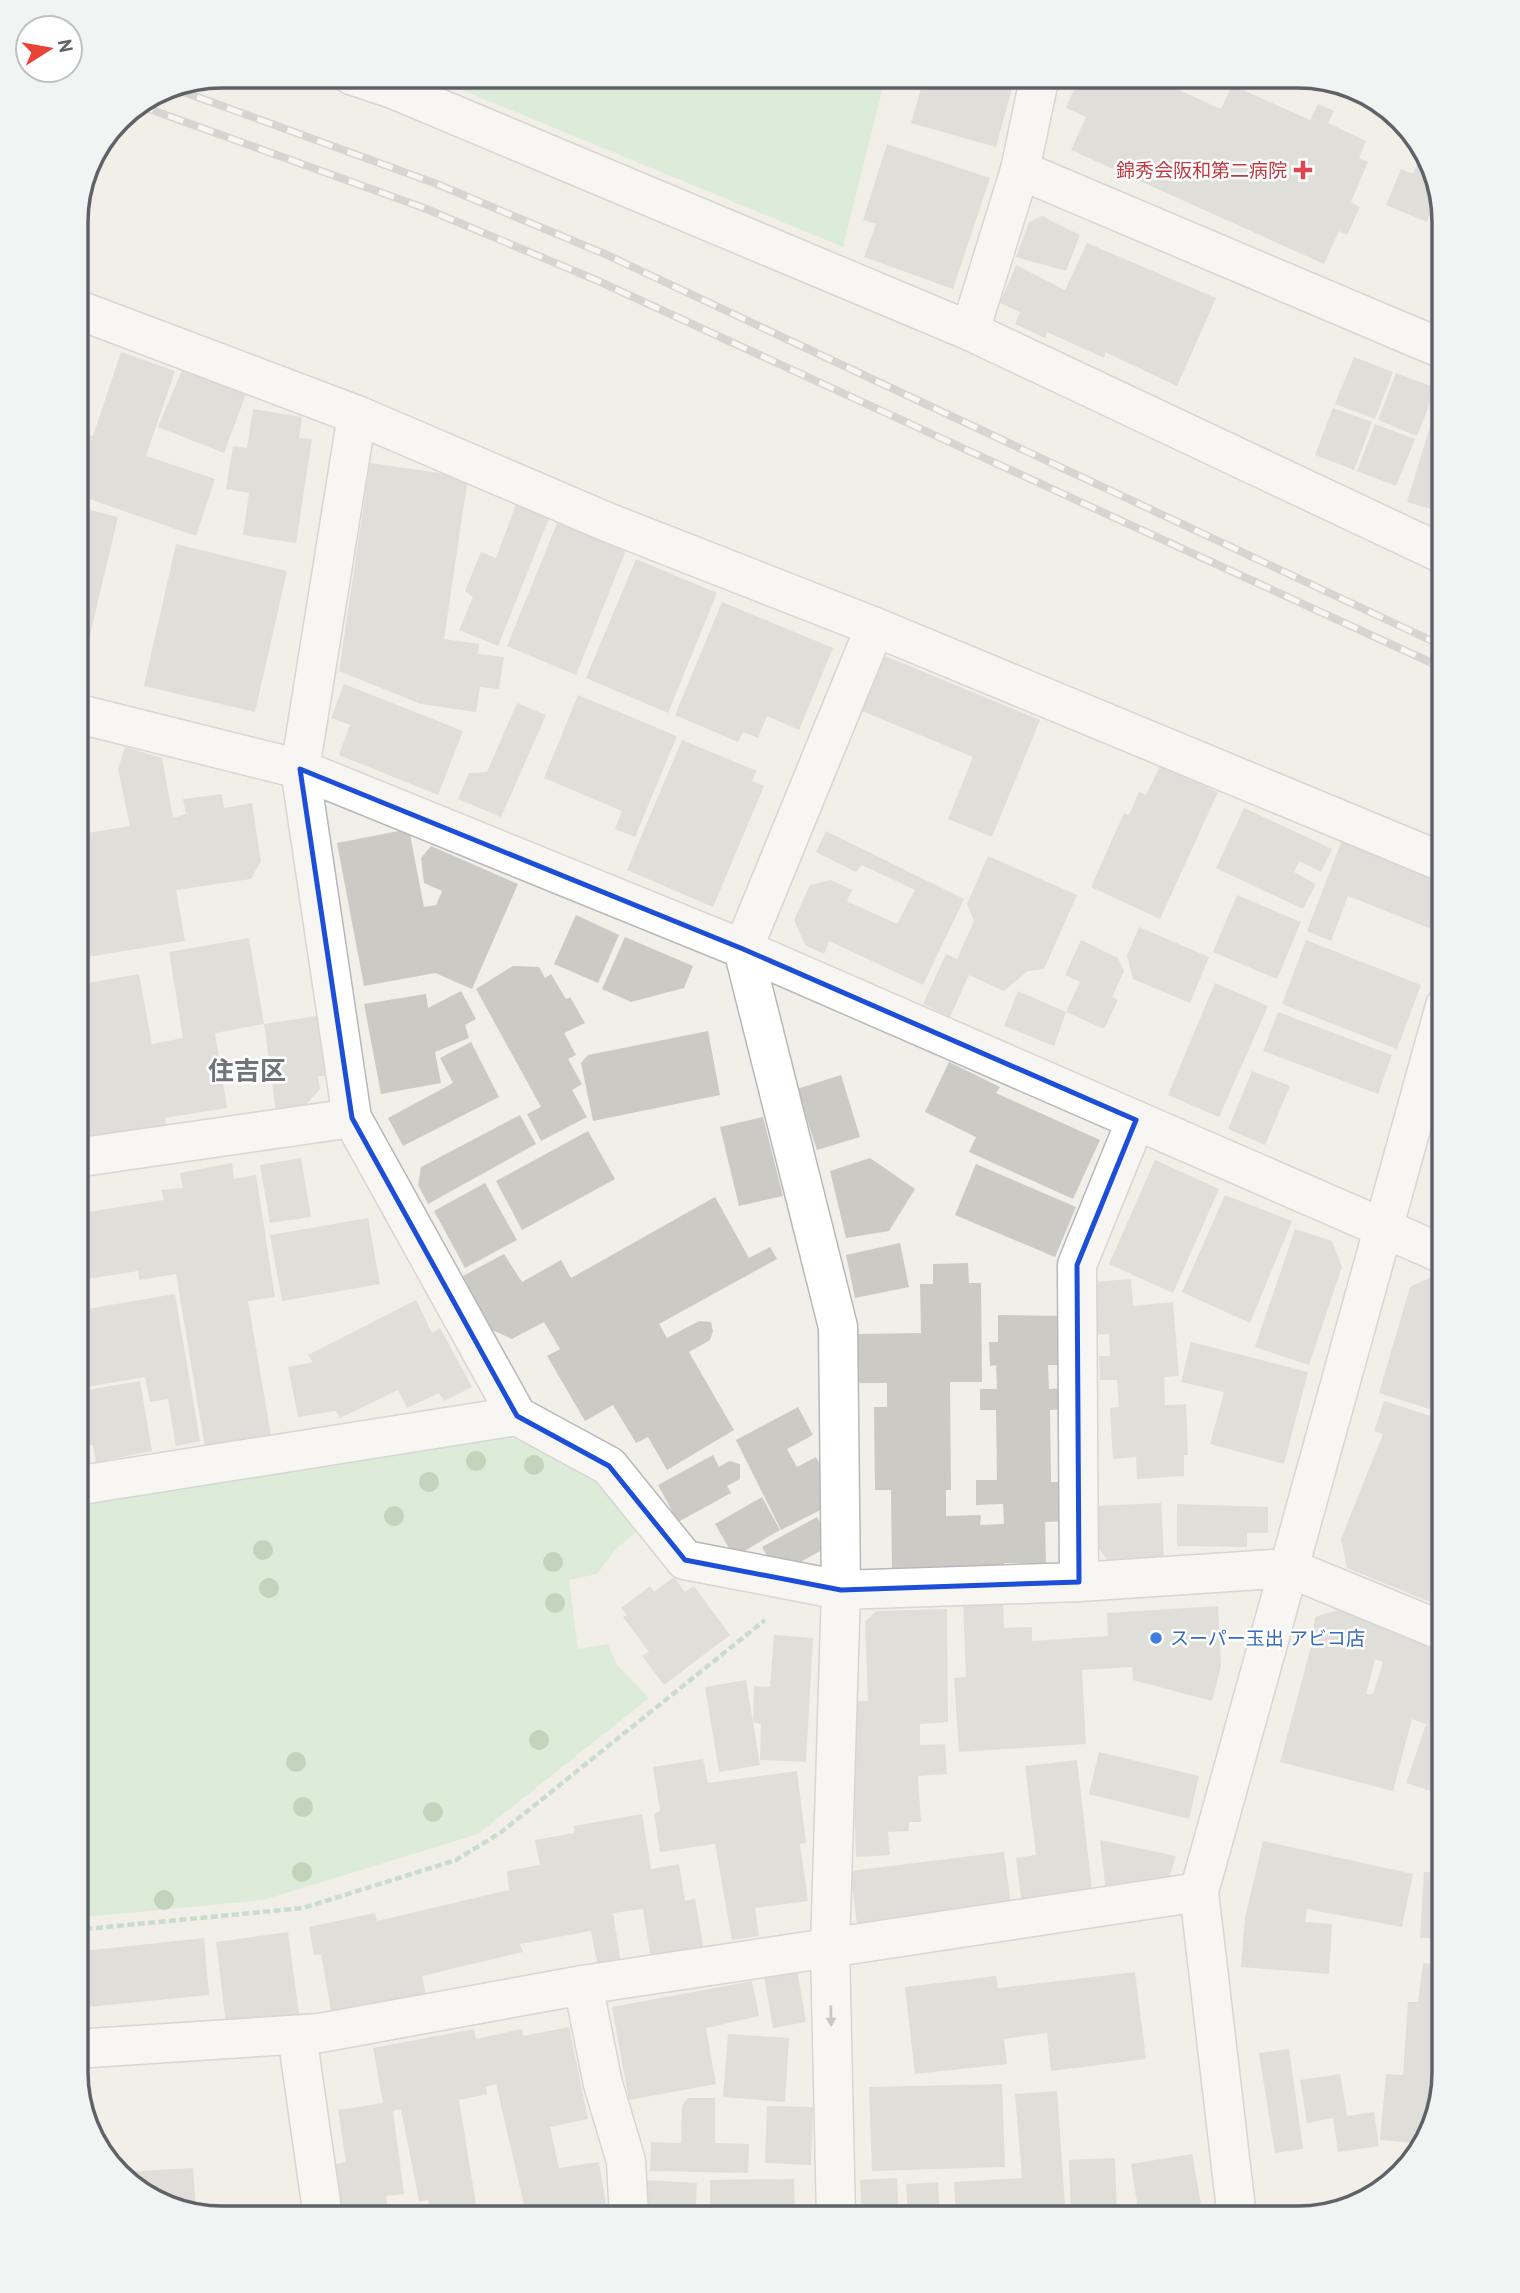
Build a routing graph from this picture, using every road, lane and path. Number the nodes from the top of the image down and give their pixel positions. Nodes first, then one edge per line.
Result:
1 (408, 88) edge
2 (1037, 88) edge
3 (1020, 170) junction
4 (88, 314) edge
5 (970, 331) junction
6 (1432, 344) edge
7 (357, 415) junction
8 (1432, 549) edge
9 (875, 627) junction
10 (88, 716) edge
11 (300, 769) junction
12 (1432, 858) edge
13 (743, 949) junction
14 (1432, 1053) edge
15 (352, 1118) junction
16 (1136, 1120) junction
17 (88, 1156) edge
18 (1383, 1228) junction
19 (1432, 1249) edge
20 (517, 1416) junction
21 (88, 1484) edge
22 (1289, 1568) junction
23 (1079, 1582) junction
24 (841, 1590) junction
25 (774, 1616) dead end
26 (1432, 1627) edge
27 (1199, 1892) junction
28 (88, 1929) edge
29 (830, 1947) junction
30 (583, 1984) junction
31 (297, 2035) junction
32 (88, 2048) edge
33 (321, 2205) edge
34 (628, 2205) edge
35 (836, 2206) edge
36 (1236, 2206) edge

1 - 5 street
2 - 3 street
3 - 5 street
3 - 6 street
4 - 7 street
5 - 8 street
7 - 9 street
7 - 11 street
9 - 12 street
9 - 13 street
10 - 11 street
11 - 13 street
11 - 15 street
13 - 16 street
13 - 24 street
14 - 18 street
15 - 17 street
15 - 20 street
16 - 18 street
16 - 23 street
18 - 19 street
18 - 22 street
20 - 21 street
20 - 24 street
22 - 23 street
22 - 26 street
22 - 27 street
23 - 24 street
24 - 29 street
25 - 28 path
27 - 29 street
27 - 36 street
29 - 30 street
29 -> 35 street
30 - 31 street
30 - 34 street
31 - 32 street
31 - 33 street

